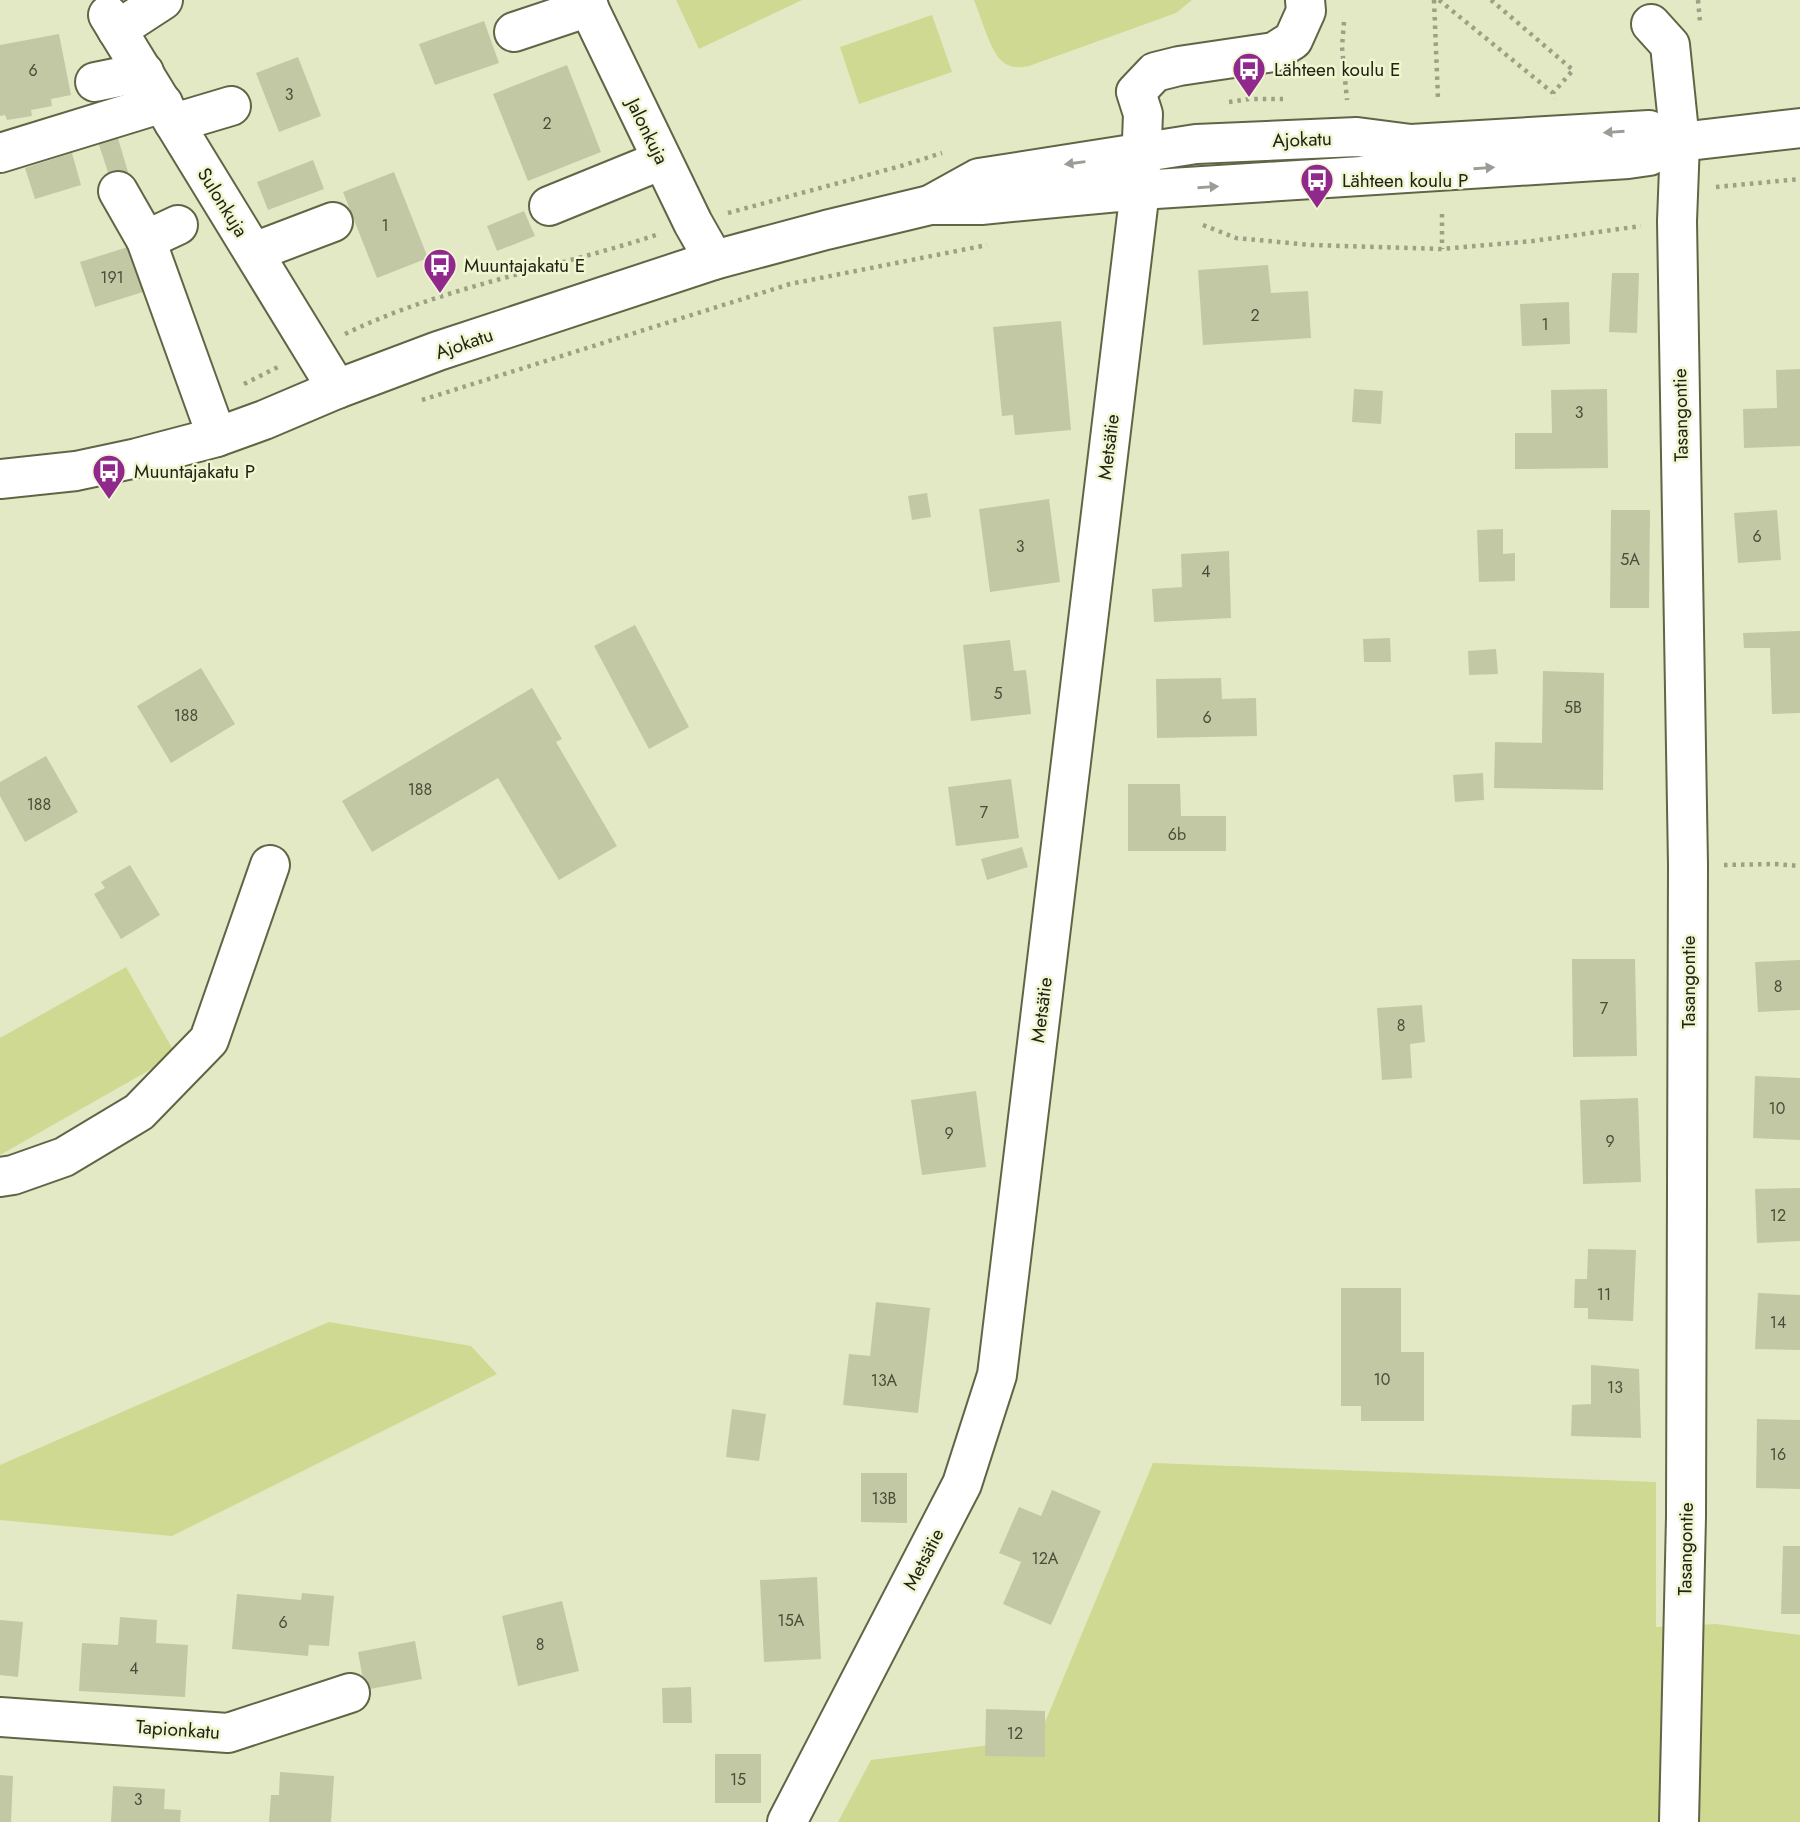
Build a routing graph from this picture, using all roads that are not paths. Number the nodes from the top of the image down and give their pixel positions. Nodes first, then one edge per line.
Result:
1 (163, 0) edge
2 (1305, 0) edge
3 (587, 4) edge
4 (1651, 24) dead end
5 (514, 32) dead end
6 (94, 82) dead end
7 (160, 100) junction
8 (232, 106) dead end
9 (1800, 128) edge
10 (1680, 142) junction
11 (0, 153) edge
12 (1143, 153) junction
13 (662, 160) junction
14 (1140, 190) junction
15 (118, 191) dead end
16 (930, 205) junction
17 (549, 206) dead end
18 (333, 222) dead end
19 (254, 252) junction
20 (714, 260) junction
21 (337, 389) junction
22 (217, 437) junction
23 (0, 479) edge
24 (270, 865) dead end
25 (0, 1177) edge
26 (350, 1693) dead end
27 (0, 1717) edge
28 (787, 1822) edge
29 (1679, 1822) edge

1 - 7 street, Sulonkuja
2 - 12 street, Metsätie
3 - 5 street
3 - 13 street, Jalonkuja
4 - 10 street, Tasangontie
6 - 7 street
7 - 8 street
7 - 11 street
7 - 19 street, Sulonkuja
9 - 10 street, Ajokatu
10 -> 12 street, Ajokatu
14 -> 10 street, Ajokatu
10 - 29 street, Tasangontie
12 - 14 street, Metsätie
12 -> 16 street, Ajokatu
13 - 17 street
13 - 20 street, Jalonkuja
14 - 16 street, Ajokatu
14 - 28 street, Metsätie
15 - 22 street
16 - 20 street, Ajokatu
18 - 19 street
19 - 21 street, Sulonkuja
20 - 21 street, Ajokatu
21 - 22 street, Ajokatu
22 - 23 street, Ajokatu
24 - 25 street
26 - 27 street, Tapionkatu

